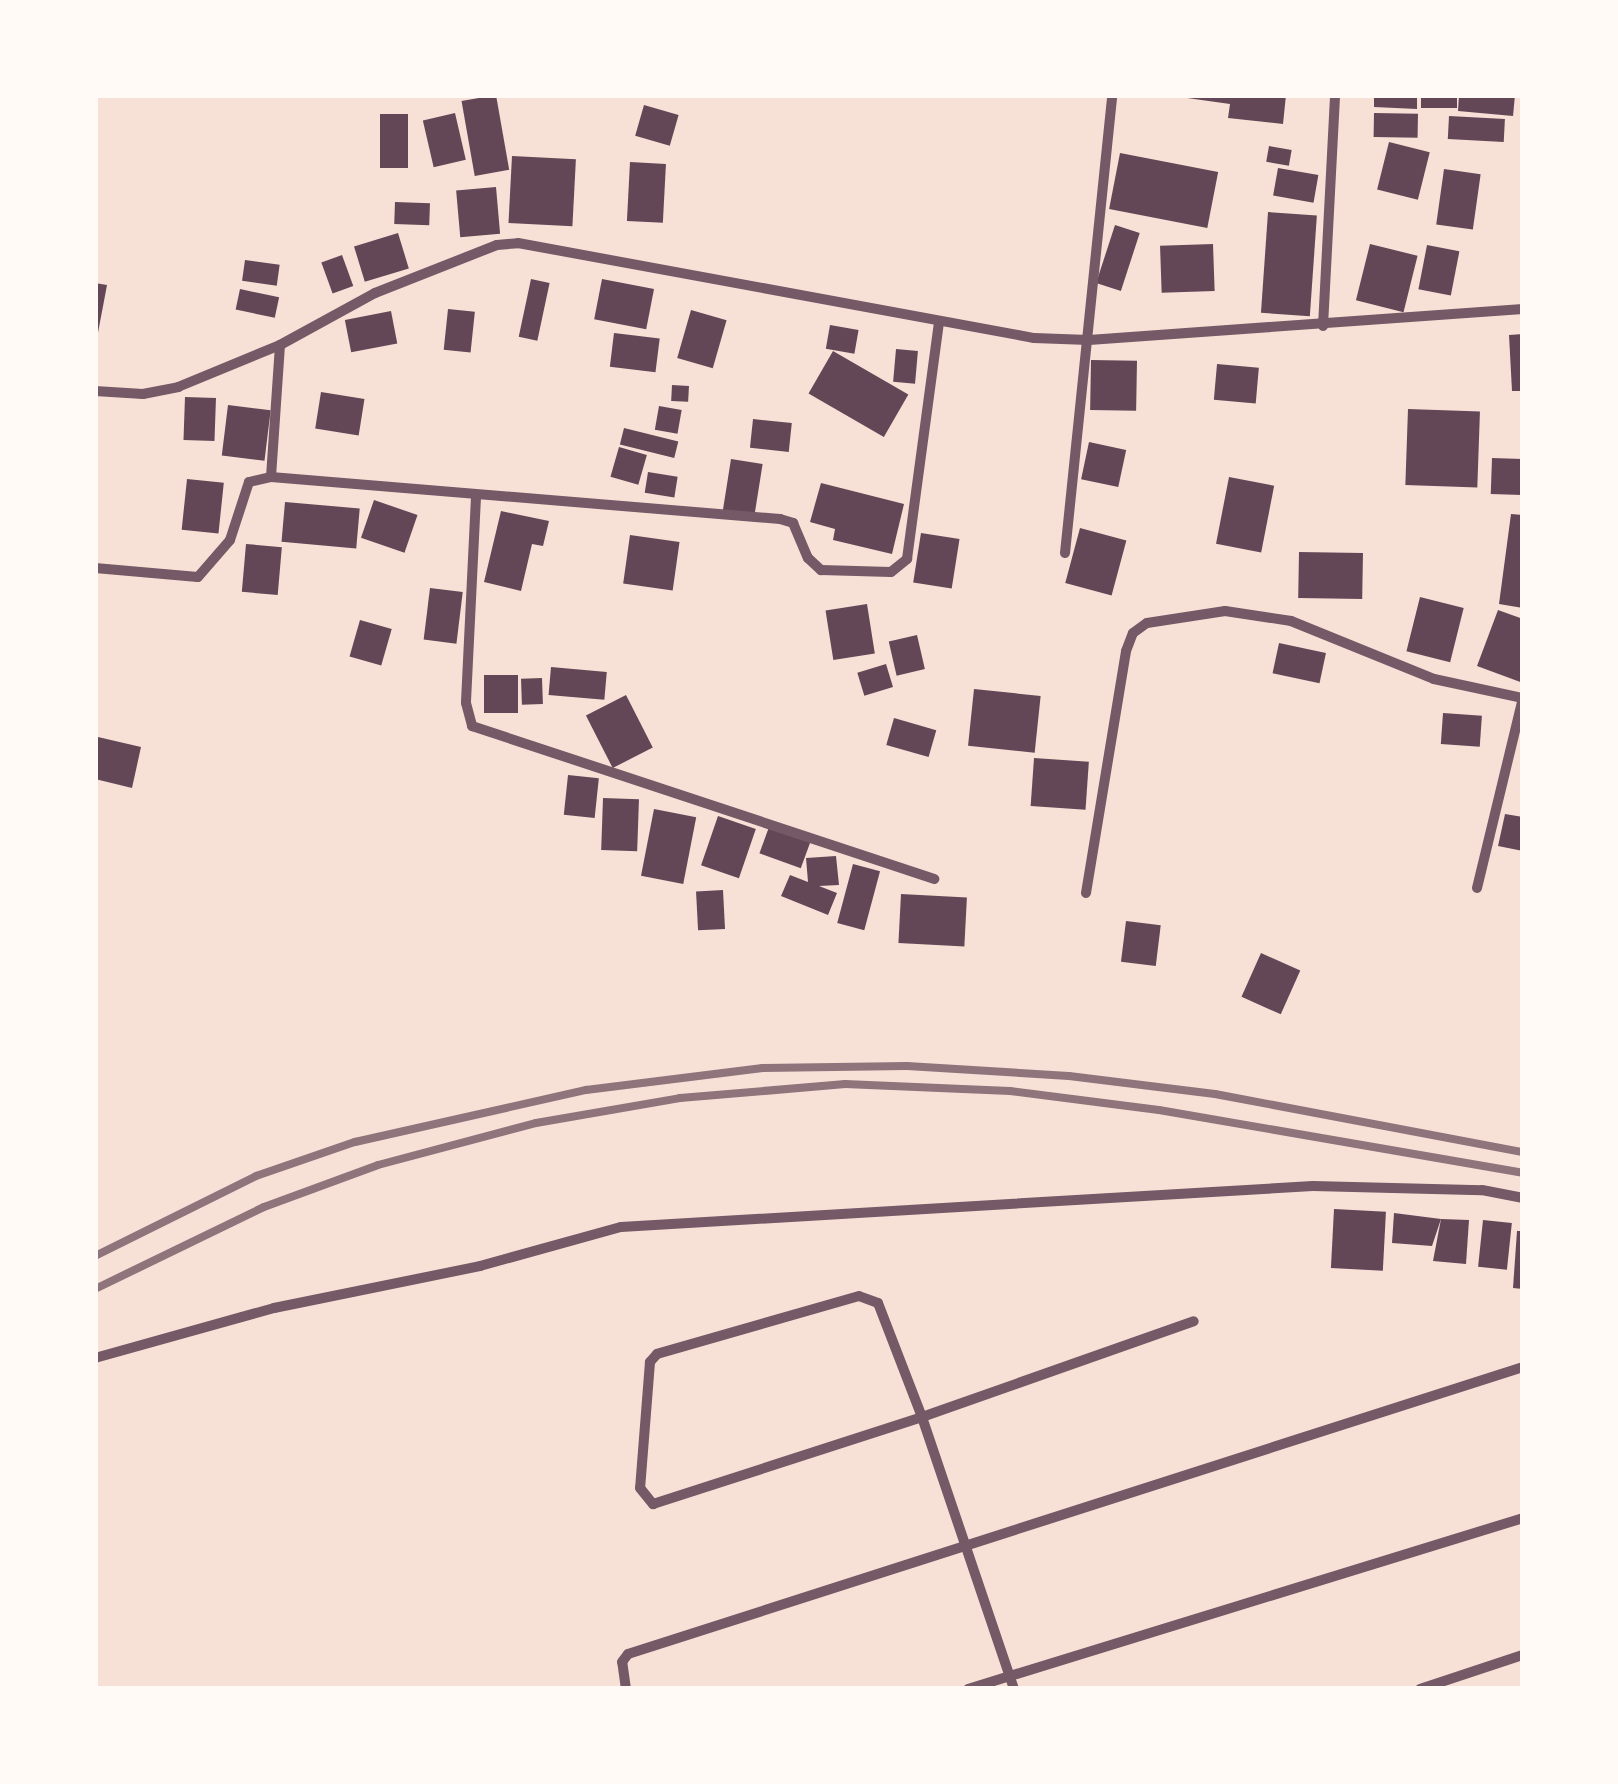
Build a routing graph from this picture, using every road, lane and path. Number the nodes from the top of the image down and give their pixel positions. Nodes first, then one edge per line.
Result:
1 (1112, 95) edge
2 (1336, 95) edge
3 (1523, 309) edge
4 (939, 322) junction
5 (1323, 326) junction
6 (1089, 340) junction
7 (280, 344) junction
8 (95, 391) edge
9 (271, 477) junction
10 (476, 498) junction
11 (1064, 553) dead end
12 (95, 568) edge
13 (1523, 698) edge
14 (934, 879) dead end
15 (1477, 888) dead end
16 (1086, 893) dead end
17 (1523, 1198) edge
18 (1194, 1321) dead end
19 (95, 1358) edge
20 (1523, 1367) edge
21 (922, 1417) junction
22 (1523, 1518) edge
23 (964, 1543) junction
24 (1523, 1655) edge
25 (1009, 1675) junction
26 (626, 1689) edge
27 (968, 1689) edge
28 (1014, 1689) edge
29 (1420, 1689) edge

1 - 6 street
2 - 5 street
3 - 5 street
4 - 6 street
4 - 7 street
4 - 10 street
5 - 6 street
6 - 11 street
7 - 8 street
7 - 9 street
9 - 10 street
9 - 12 street
10 - 14 street
13 - 15 street
13 - 16 street
17 - 19 street
18 - 21 street
20 - 23 street
21 - 21 street
21 - 23 street
22 - 25 street
23 - 25 street
23 - 26 street
24 - 29 street
25 - 27 street
25 - 28 street

